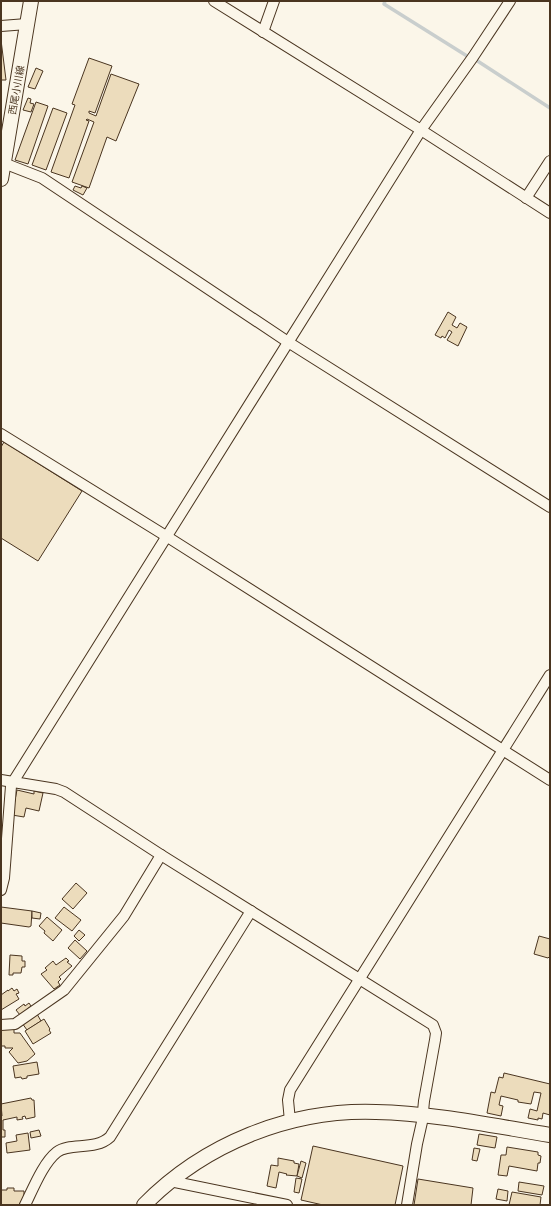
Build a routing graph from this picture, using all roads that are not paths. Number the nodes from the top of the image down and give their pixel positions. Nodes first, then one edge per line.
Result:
1 (31, 1) edge
2 (214, 1) edge
3 (274, 1) edge
4 (510, 1) edge
5 (27, 24) junction
6 (1, 26) edge
7 (263, 32) junction
8 (421, 130) junction
9 (550, 161) edge
10 (2, 163) edge
11 (1, 179) edge
12 (526, 198) junction
13 (550, 213) edge
14 (288, 342) junction
15 (1, 434) edge
16 (550, 507) edge
17 (166, 536) junction
18 (550, 675) edge
19 (503, 751) junction
20 (1, 780) edge
21 (550, 780) edge
22 (13, 782) junction
23 (161, 855) junction
24 (1, 890) edge
25 (251, 911) junction
26 (360, 980) junction
27 (1, 1024) edge
28 (423, 1115) junction
29 (290, 1121) junction
30 (550, 1135) edge
31 (170, 1181) junction
32 (25, 1205) edge
33 (144, 1205) edge
34 (287, 1205) edge
35 (407, 1205) edge

1 - 5 street, 西尾小川線
2 - 7 street
3 - 7 street
4 - 8 street
5 - 6 street
5 - 10 street, 西尾小川線
7 - 8 street
8 - 12 street
8 - 14 street
9 - 12 street
10 - 11 street, 西尾小川線
10 - 14 street
12 - 13 street
14 - 16 street
14 - 17 street
15 - 17 street
17 - 19 street
17 - 22 street
18 - 19 street
19 - 21 street
19 - 26 street
20 - 22 street
22 - 23 street
22 - 24 street
23 - 25 street
23 - 27 street
25 - 26 street
25 - 32 street
26 - 28 street
26 - 29 street
28 - 29 street
28 - 30 street
28 - 35 street
29 - 31 street
31 - 33 street
31 - 34 street

